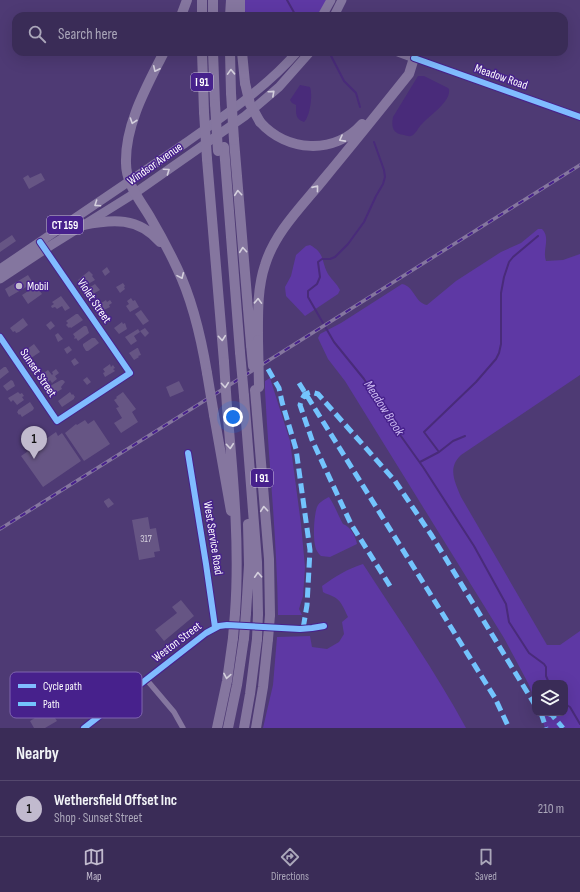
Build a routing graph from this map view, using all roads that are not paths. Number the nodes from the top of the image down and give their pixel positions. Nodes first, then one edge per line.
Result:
1 (187, 0) edge
2 (202, 0) edge
3 (213, 0) edge
4 (219, 0) edge
5 (231, 0) edge
6 (240, 0) edge
7 (331, 0) edge
8 (342, 0) edge
9 (182, 12) edge
10 (202, 12) edge
11 (213, 12) edge
12 (219, 12) edge
13 (230, 12) edge
14 (240, 12) edge
15 (324, 12) edge
16 (336, 12) edge
17 (162, 56) edge
18 (202, 56) edge
19 (213, 56) edge
20 (219, 56) edge
21 (230, 56) edge
22 (242, 56) edge
23 (293, 56) edge
24 (306, 56) edge
25 (409, 56) edge
26 (414, 58) junction
27 (218, 102) junction
28 (580, 117) edge
29 (129, 182) junction
30 (135, 193) junction
31 (80, 221) junction
32 (43, 245) junction
33 (26, 257) junction
34 (173, 259) junction
35 (0, 269) edge
36 (0, 279) edge
37 (0, 337) edge
38 (255, 343) junction
39 (241, 398) junction
40 (57, 421) joint
41 (188, 453) dead end
42 (237, 532) junction
43 (324, 626) dead end
44 (215, 627) junction
45 (146, 679) junction
46 (142, 682) edge
47 (97, 718) edge
48 (84, 728) edge
49 (183, 728) edge
50 (217, 728) edge
51 (228, 728) edge
52 (244, 728) edge
53 (256, 728) edge

1 - 9 highway
2 - 10 highway
3 - 11 highway
4 - 12 highway
5 - 13 highway
6 - 14 highway
7 - 15 main road
8 - 16 main road
17 -> 29 highway
18 -> 42 highway, I 91, bridge
19 - 27 highway
20 - 27 highway
38 -> 21 highway, I 91, bridge
26 -> 22 highway, bridge
23 - 29 main road, Windsor Avenue / CT 159
30 -> 24 main road, Windsor Avenue / CT 159
25 - 26 main road, Meadow Road
26 - 28 street, Meadow Road
38 -> 26 highway
27 - 39 highway, bridge
29 - 30 highway
29 -> 31 main road, Windsor Avenue / CT 159
30 - 31 main road, Windsor Avenue / CT 159
30 - 34 highway
31 - 32 main road, Windsor Avenue / CT 159
31 - 34 highway
32 - 33 main road, Windsor Avenue / CT 159
32 - 40 street, Violet Street
33 - 35 main road, Windsor Avenue / CT 159
33 - 36 main road, Windsor Avenue / CT 159
34 -> 42 highway, bridge
37 - 40 street, Sunset Street
53 -> 38 highway, I 91, bridge
39 - 51 highway, bridge
52 -> 39 highway, bridge
41 - 44 street, West Service Road
42 -> 50 highway, I 91, bridge
43 - 44 street, Weston Street
44 - 45 street, Weston Street
45 - 46 street, Weston Street
45 - 49 street
47 - 48 street, Weston Street

